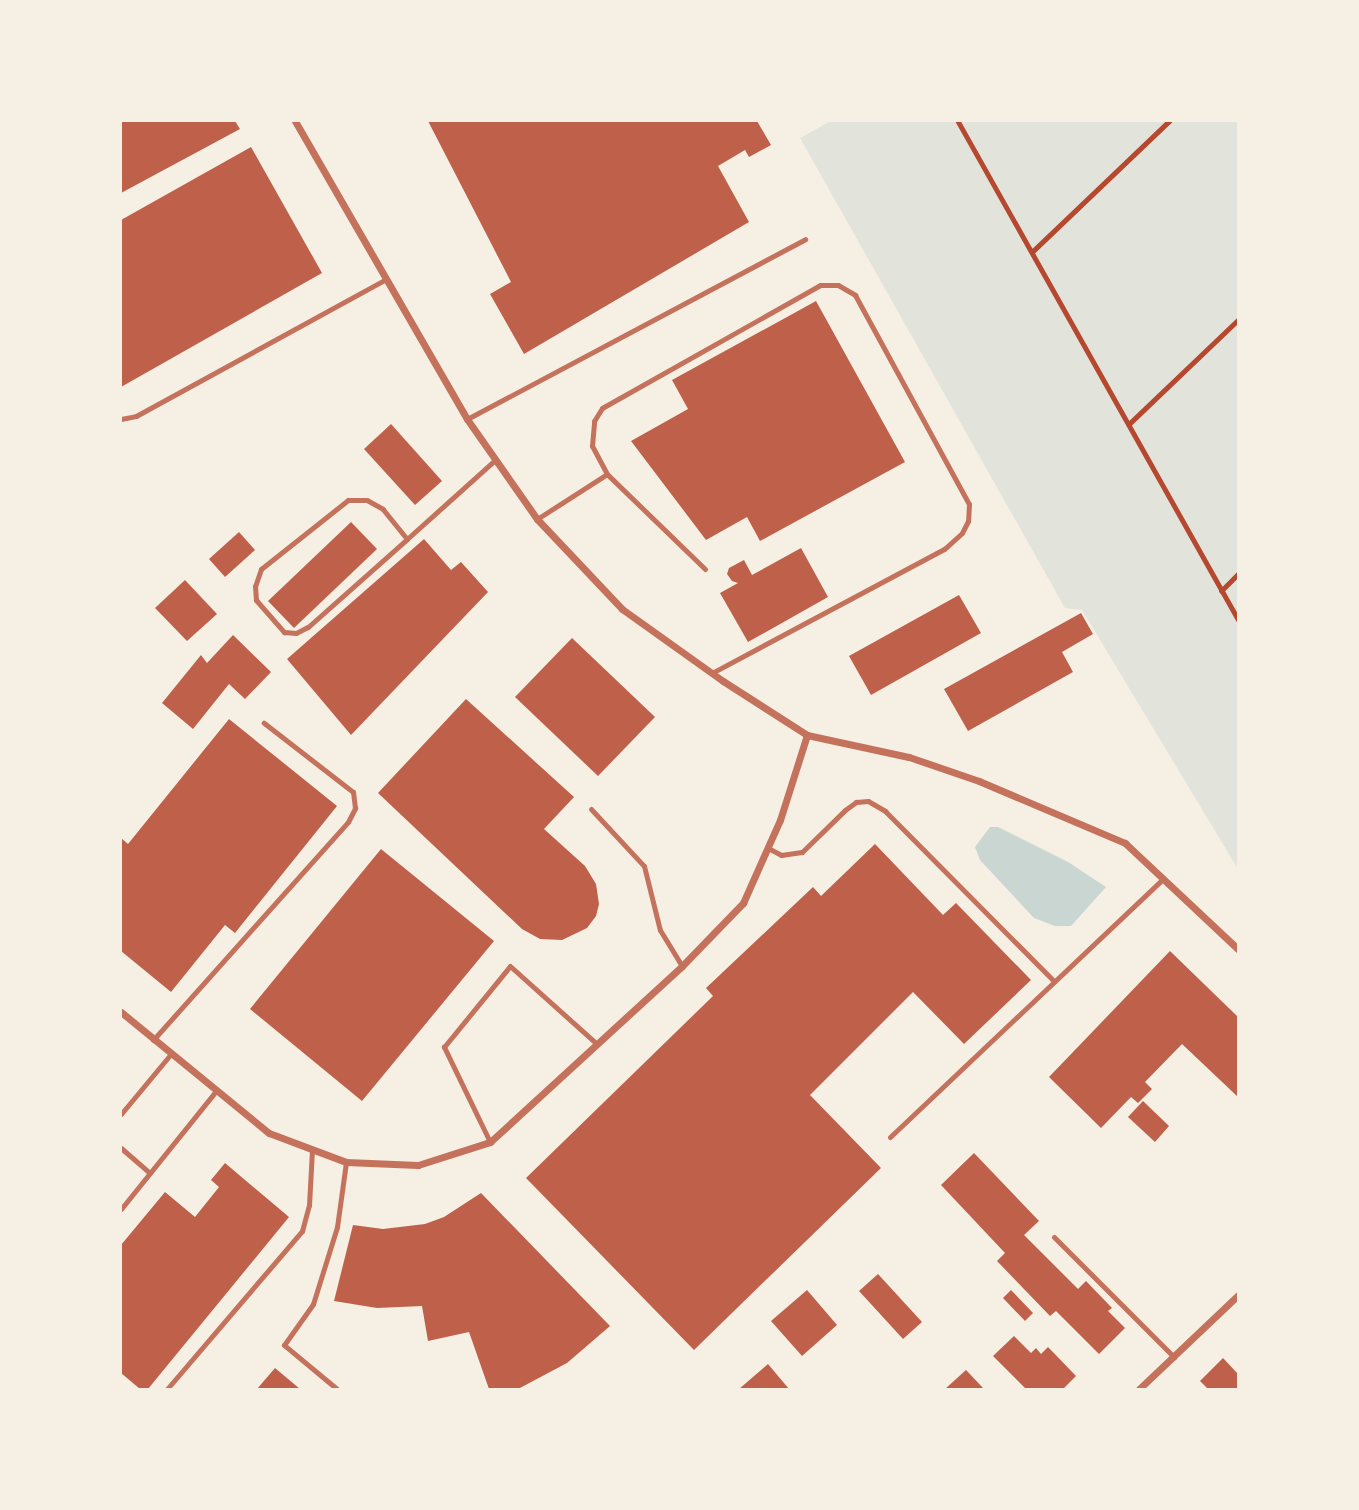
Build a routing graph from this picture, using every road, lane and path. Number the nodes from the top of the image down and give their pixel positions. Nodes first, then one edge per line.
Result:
1 (295, 121) edge
2 (958, 121) edge
3 (1169, 121) edge
4 (805, 239) dead end
5 (1032, 252) junction
6 (386, 279) junction
7 (1238, 320) edge
8 (121, 419) edge
9 (467, 419) junction
10 (1129, 424) junction
11 (495, 460) junction
12 (607, 474) junction
13 (537, 519) junction
14 (407, 539) junction
15 (705, 569) dead end
16 (1238, 574) edge
17 (1221, 590) junction
18 (1238, 620) edge
19 (712, 673) junction
20 (264, 723) dead end
21 (807, 735) junction
22 (591, 810) dead end
23 (768, 848) junction
24 (1163, 879) junction
25 (1238, 949) edge
26 (682, 966) junction
27 (1054, 981) junction
28 (121, 1012) edge
29 (153, 1040) junction
30 (597, 1044) junction
31 (170, 1055) junction
32 (216, 1091) junction
33 (121, 1114) edge
34 (890, 1137) dead end
35 (490, 1142) junction
36 (121, 1148) edge
37 (312, 1149) junction
38 (346, 1162) junction
39 (150, 1173) junction
40 (121, 1209) edge
41 (1054, 1237) dead end
42 (1238, 1295) edge
43 (1174, 1357) junction
44 (167, 1389) edge
45 (337, 1389) edge
46 (1139, 1389) edge

1 - 6 street
2 - 5 path
3 - 5 path
4 - 9 lane
5 - 10 path
6 - 8 lane
6 - 9 street
7 - 10 path
9 - 11 street
10 - 17 path
11 - 13 street
11 - 14 lane
12 - 13 lane
12 - 15 lane
12 - 19 lane
13 - 19 street
14 - 14 lane
16 - 17 path
17 - 18 path
19 - 21 street
20 - 29 lane
21 - 23 street
21 - 24 street
22 - 26 lane
23 - 26 street
23 - 27 lane
24 - 25 street
24 - 27 lane
26 - 30 street
27 - 34 lane
28 - 29 street
29 - 31 street
30 - 35 street
30 - 35 lane
31 - 32 street
31 - 33 lane
32 - 37 street
32 - 39 lane
35 - 38 street
36 - 39 lane
37 - 38 street
37 - 44 lane
38 - 45 lane
39 - 40 lane
41 - 43 lane
42 - 43 street
43 - 46 street

